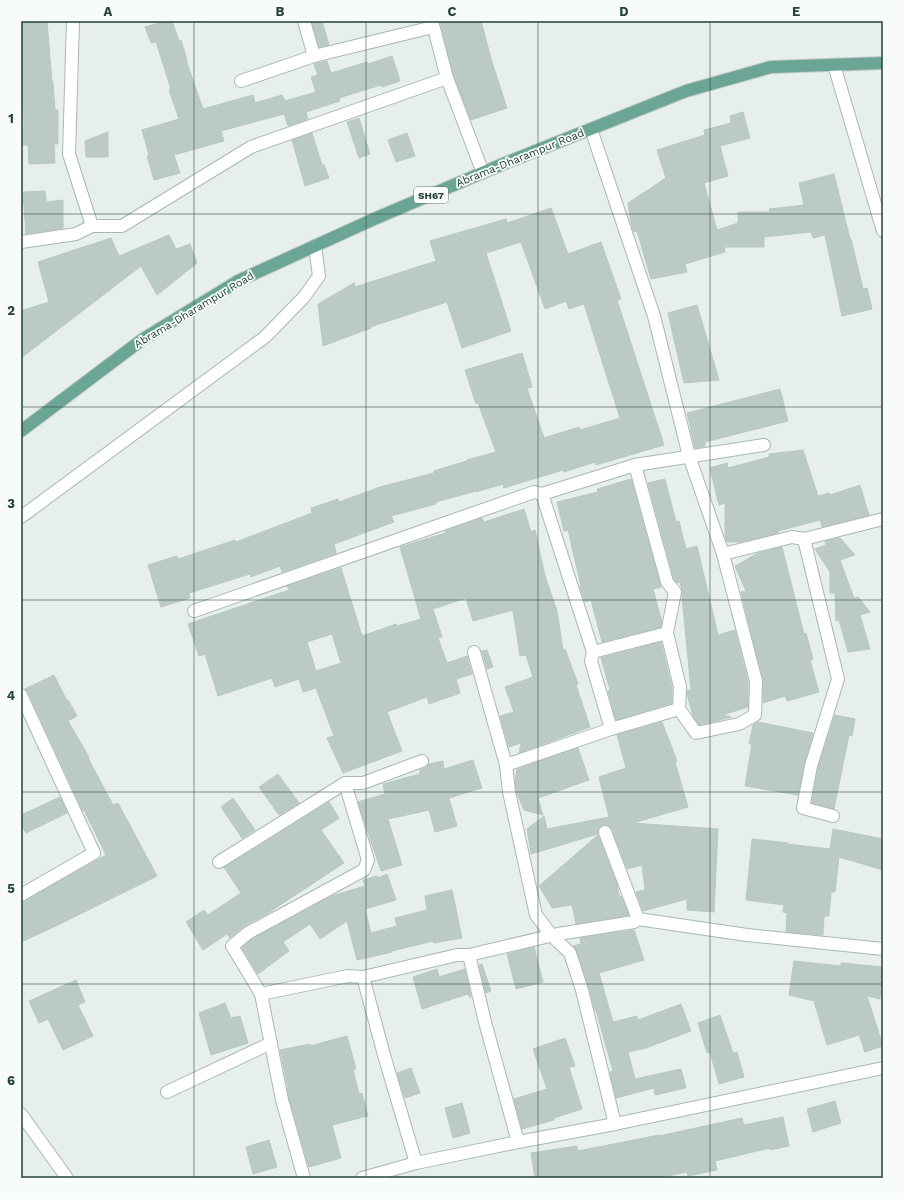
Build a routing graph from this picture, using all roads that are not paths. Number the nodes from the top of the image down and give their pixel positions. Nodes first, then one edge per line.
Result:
1 (73, 21) edge
2 (304, 21) edge
3 (432, 24) edge
4 (314, 56) junction
5 (883, 64) edge
6 (834, 65) junction
7 (447, 78) junction
8 (241, 81) dead end
9 (591, 129) junction
10 (483, 173) junction
11 (92, 226) junction
12 (883, 232) edge
13 (21, 242) edge
14 (316, 246) junction
15 (21, 431) edge
16 (764, 445) dead end
17 (689, 456) junction
18 (635, 465) junction
19 (542, 494) junction
20 (21, 517) edge
21 (883, 519) edge
22 (804, 539) junction
23 (722, 554) junction
24 (194, 611) dead end
25 (667, 633) junction
26 (474, 652) dead end
27 (593, 652) junction
28 (21, 695) edge
29 (679, 709) junction
30 (24, 710) edge
31 (610, 729) junction
32 (422, 761) dead end
33 (506, 765) junction
34 (345, 783) junction
35 (833, 816) dead end
36 (606, 832) dead end
37 (219, 862) dead end
38 (21, 895) edge
39 (638, 919) junction
40 (552, 936) junction
41 (883, 950) edge
42 (469, 955) junction
43 (363, 977) junction
44 (261, 994) junction
45 (271, 1044) junction
46 (883, 1068) edge
47 (167, 1092) dead end
48 (21, 1114) edge
49 (615, 1124) junction
50 (518, 1142) junction
51 (416, 1163) junction
52 (67, 1178) edge
53 (304, 1178) edge
54 (362, 1178) edge

1 - 11 street
2 - 4 street
3 - 4 street
3 - 7 street
4 - 8 street
5 - 6 main road, Abrama-Dharampur Road / SH67
6 - 9 main road, Abrama-Dharampur Road / SH67
6 - 12 street
7 - 10 street
7 - 11 street
9 - 10 main road, Abrama-Dharampur Road / SH67
9 - 17 street
10 - 14 main road, Abrama-Dharampur Road / SH67
11 - 13 street
14 - 15 main road, Abrama-Dharampur Road / SH67
14 - 20 street
16 - 17 street
17 - 18 street
17 - 23 street
18 - 19 street
18 - 25 street
19 - 24 street
19 - 27 street
21 - 22 street
22 - 23 street
22 - 35 street
23 - 29 street
25 - 27 street
25 - 29 street
26 - 33 street
27 - 31 street
28 - 30 street
29 - 31 street
30 - 38 street
31 - 33 street
32 - 34 street
33 - 40 street
34 - 37 street
34 - 44 street
36 - 39 street
39 - 40 street
39 - 41 street
40 - 42 street
40 - 49 street
42 - 43 street
42 - 50 street
43 - 44 street
43 - 51 street
44 - 45 street
45 - 47 street
45 - 53 street
46 - 49 street
48 - 52 street
49 - 50 street
50 - 51 street
51 - 54 street

